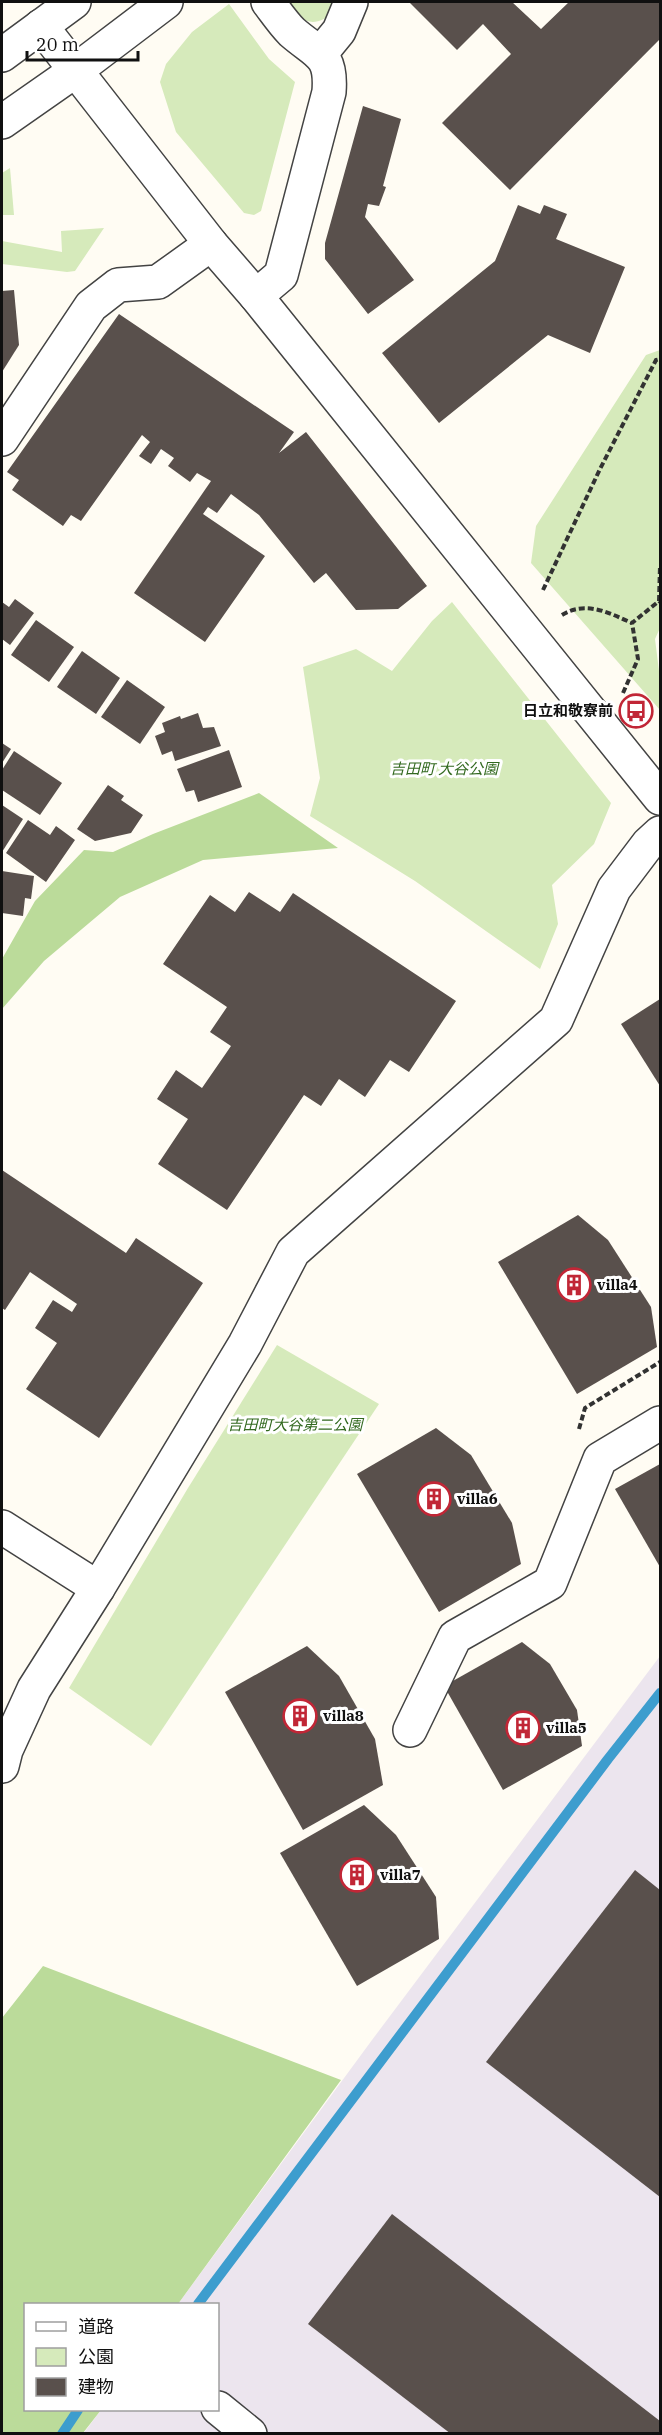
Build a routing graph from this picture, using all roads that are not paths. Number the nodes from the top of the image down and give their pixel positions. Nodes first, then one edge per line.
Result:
1 (74, 2) edge
2 (166, 2) edge
3 (268, 2) edge
4 (351, 2) edge
5 (40, 26) junction
6 (321, 53) junction
7 (2, 55) edge
8 (75, 71) junction
9 (2, 122) edge
10 (211, 244) junction
11 (256, 296) junction
12 (2, 439) edge
13 (660, 798) edge
14 (660, 833) edge
15 (660, 1423) edge
16 (2, 1527) edge
17 (98, 1588) junction
18 (410, 1730) dead end
19 (2, 1766) edge
20 (219, 2409) edge
21 (250, 2433) edge

1 - 5 street
2 - 8 street
3 - 6 street
4 - 6 street
5 - 7 street
5 - 8 street
6 - 11 street
8 - 9 street
8 - 10 street
10 - 11 street
10 - 12 street
11 - 13 street
14 - 17 street
15 - 18 street
16 - 17 street
17 - 19 street
20 - 21 street

